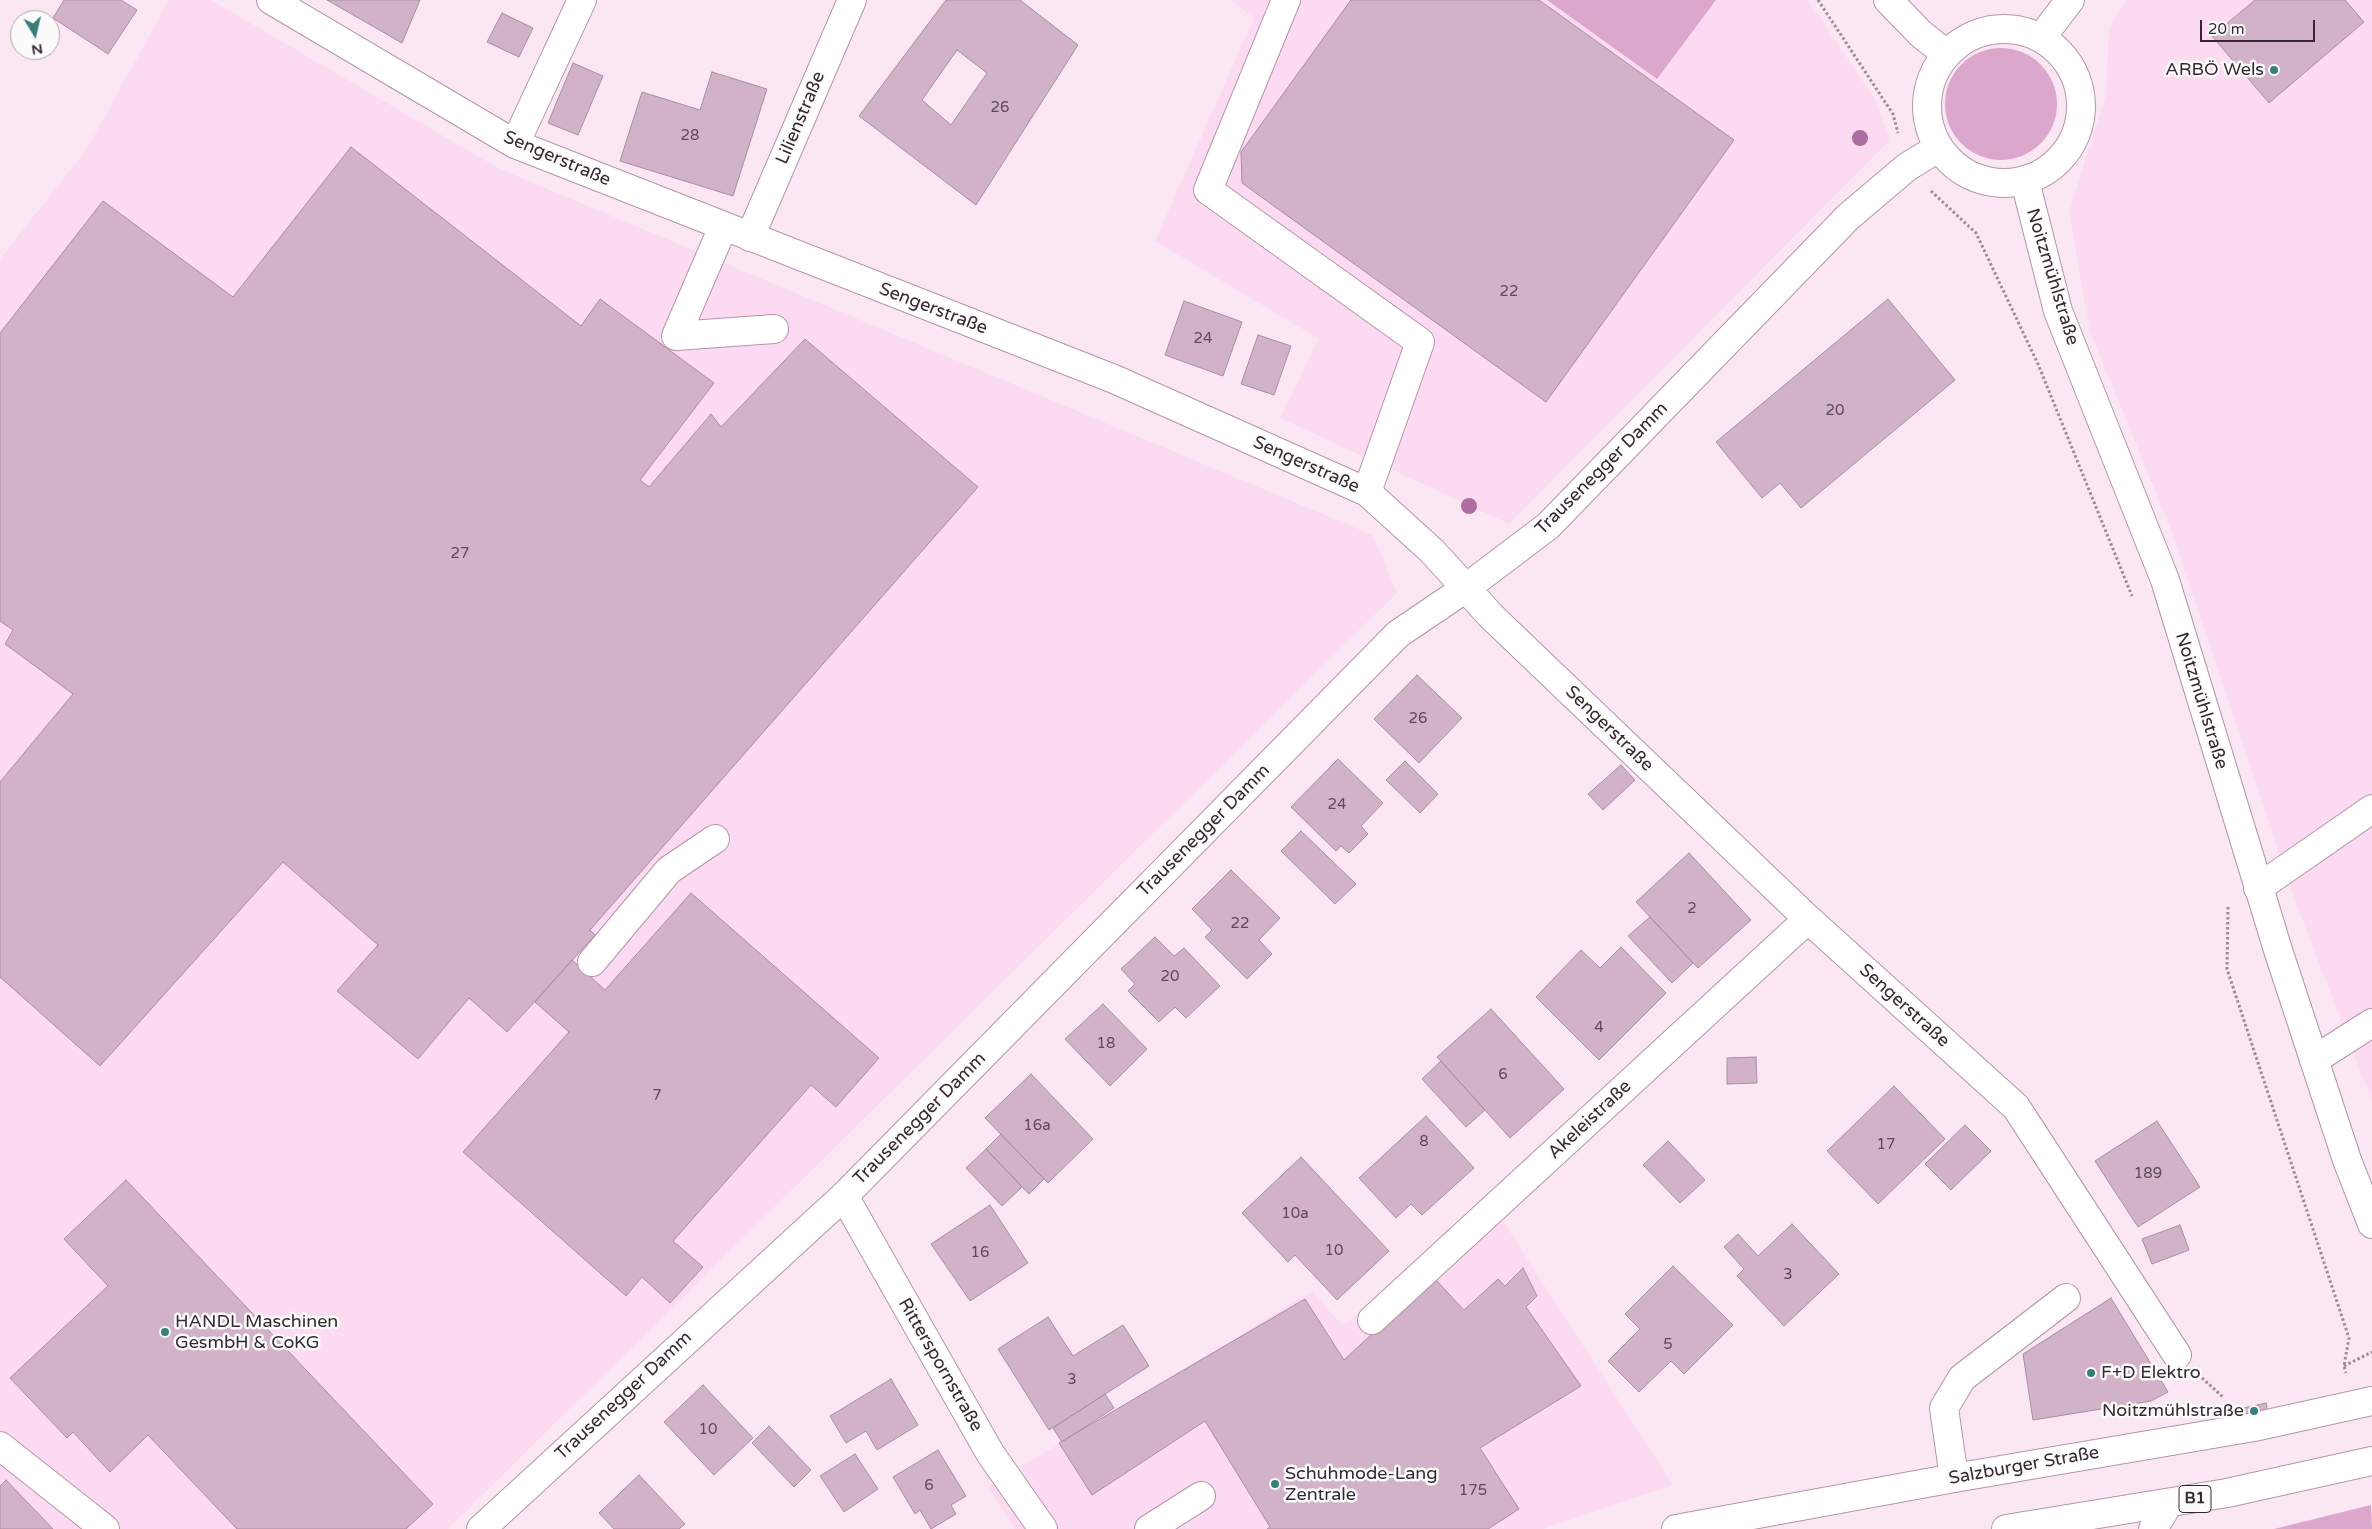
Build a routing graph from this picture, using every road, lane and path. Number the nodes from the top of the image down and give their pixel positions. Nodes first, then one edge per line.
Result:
1 (271, 0) edge
2 (582, 0) edge
3 (852, 0) edge
4 (1286, 0) edge
5 (1818, 0) edge
6 (1888, 0) edge
7 (2070, 0) edge
8 (2041, 38) junction
9 (1946, 54) junction
10 (516, 144) junction
11 (1938, 148) junction
12 (1907, 167) junction
13 (2025, 181) junction
14 (723, 227) junction
15 (750, 237) junction
16 (774, 329) dead end
17 (1367, 492) junction
18 (1466, 588) junction
19 (2133, 599) dead end
20 (2372, 810) edge
21 (715, 838) dead end
22 (2258, 888) junction
23 (2228, 904) dead end
24 (1808, 919) junction
25 (592, 962) dead end
26 (2372, 1023) edge
27 (2314, 1060) junction
28 (844, 1196) junction
29 (2372, 1224) edge
30 (2066, 1298) dead end
31 (1372, 1320) dead end
32 (2372, 1352) edge
33 (2177, 1355) dead end
34 (2372, 1401) edge
35 (0, 1446) edge
36 (2372, 1462) edge
37 (1954, 1478) junction
38 (1201, 1496) dead end
39 (2169, 1503) junction
40 (105, 1529) edge
41 (481, 1529) edge
42 (1043, 1529) edge
43 (1149, 1529) edge
44 (1676, 1529) edge
45 (2006, 1529) edge
46 (2153, 1529) edge

1 - 10 street, Sengerstraße
2 - 10 street
3 - 15 street, Lilienstraße
4 - 17 street
5 - 12 path
6 - 9 street
7 - 8 street
8 - 9 street
8 - 13 street
9 - 11 street
10 - 14 street, Sengerstraße
11 - 12 street, Trausenegger Damm
11 - 13 street
12 - 18 street, Trausenegger Damm
12 - 19 path
13 - 22 street, Noitzmühlstraße
14 - 15 street, Sengerstraße
14 - 16 street
15 - 17 street, Sengerstraße
17 - 18 street, Sengerstraße
18 - 24 street, Sengerstraße
18 - 28 street, Trausenegger Damm
20 - 22 street
21 - 25 street
22 - 27 street, Noitzmühlstraße
23 - 32 path
24 - 31 street, Akeleistraße
24 - 33 street, Sengerstraße
26 - 27 street
27 - 29 street, Noitzmühlstraße
28 - 41 street, Trausenegger Damm
28 - 42 street, Ritterspornstraße
30 - 37 street
34 - 37 street, Salzburger Straße
35 - 40 street
36 - 39 street, B1
37 - 44 street, Salzburger Straße
38 - 43 street
39 - 45 street, B1
39 - 46 street

